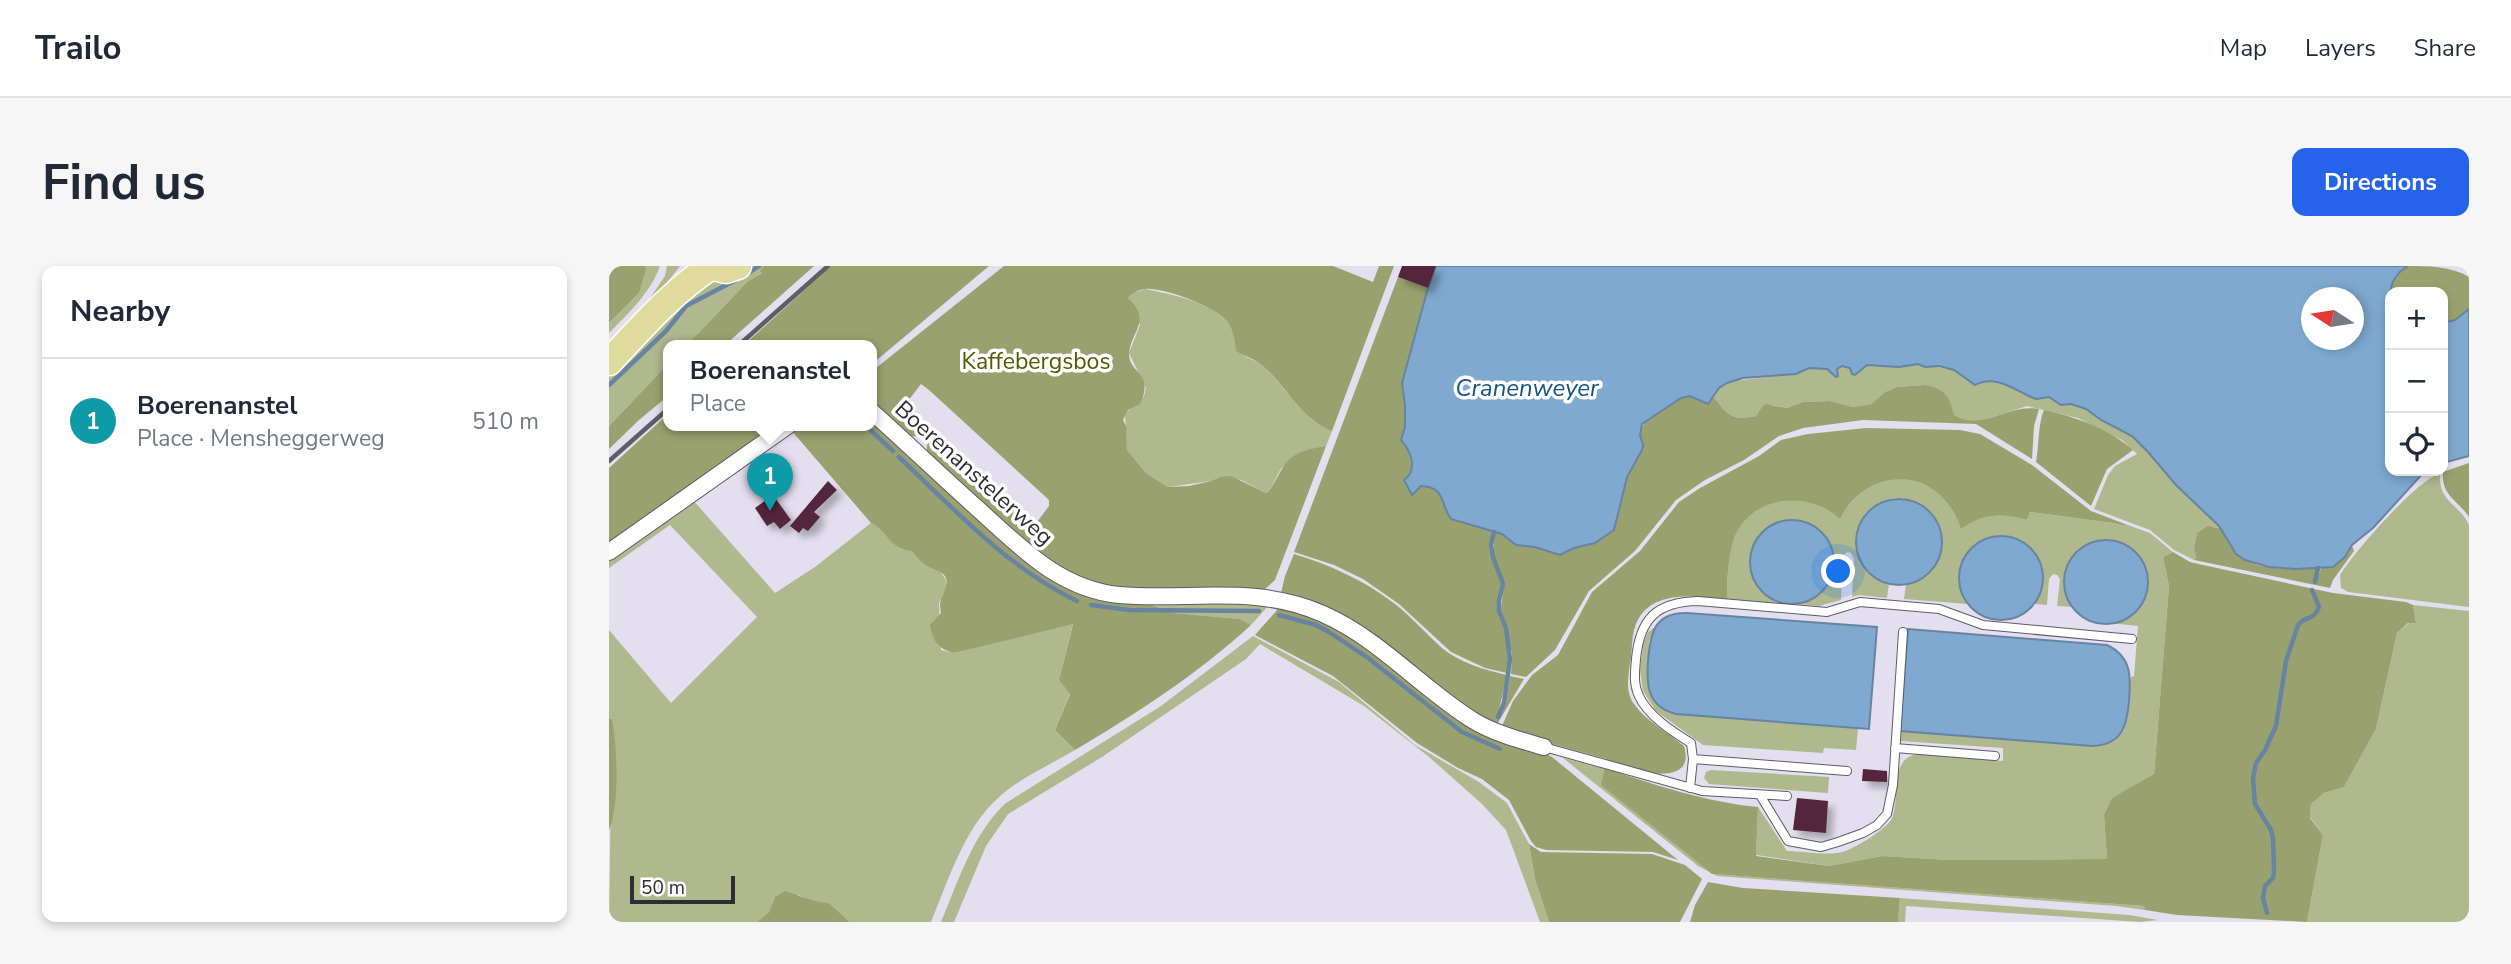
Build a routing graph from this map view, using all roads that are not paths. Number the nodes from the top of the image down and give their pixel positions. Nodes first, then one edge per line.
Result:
1 (687, 266) edge
2 (710, 266) edge
3 (738, 266) edge
4 (665, 301) junction
5 (609, 362) edge
6 (877, 417) edge
7 (780, 431) edge
8 (609, 552) edge
9 (1903, 632) dead end
10 (2132, 639) dead end
11 (1544, 747) joint
12 (1895, 748) junction
13 (1995, 756) dead end
14 (1693, 759) junction
15 (1847, 771) dead end
16 (1690, 788) junction
17 (1760, 795) junction
18 (1787, 796) dead end

1 - 4 main road
2 - 3 main road
2 - 4 main road
4 - 5 main road
6 - 11 street, Boerenanstelerweg
7 - 8 street
9 - 12 lane
10 - 14 lane
11 - 16 lane
12 - 13 lane
12 - 17 lane
14 - 15 lane
14 - 16 lane
16 - 17 lane
17 - 18 lane

